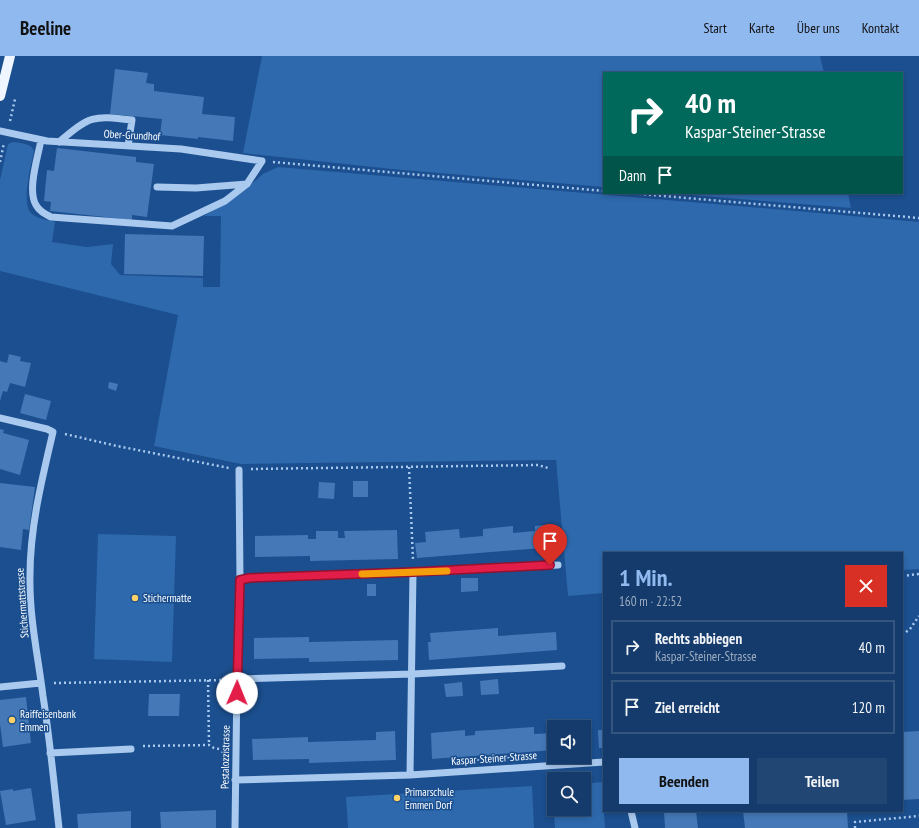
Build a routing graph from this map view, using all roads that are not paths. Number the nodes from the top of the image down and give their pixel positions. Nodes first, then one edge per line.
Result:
1 (10, 56) edge
2 (0, 96) edge
3 (3, 132) edge
4 (41, 140) junction
5 (59, 142) junction
6 (128, 146) junction
7 (247, 184) junction
8 (157, 187) dead end
9 (0, 418) edge
10 (239, 470) road end
11 (558, 565) dead end
12 (413, 572) junction
13 (240, 580) junction
14 (562, 666) dead end
15 (412, 674) junction
16 (237, 679) junction
17 (41, 683) junction
18 (0, 687) edge
19 (131, 749) road end
20 (50, 753) junction
21 (603, 762) edge
22 (410, 775) junction
23 (235, 780) junction
24 (631, 812) edge
25 (59, 828) edge
26 (235, 828) edge
27 (635, 828) edge

1 - 2 main road
3 - 4 street, Ober-Grundhof
4 - 5 street, Ober-Grundhof
4 - 7 street
5 - 6 street, Ober-Grundhof
5 - 6 street
6 - 7 street, Ober-Grundhof
7 - 8 street
9 - 17 street, Stichermattstrasse
10 - 13 street, Pestalozzistrasse
11 - 12 street
12 - 13 street
12 - 15 street
13 - 16 street, Pestalozzistrasse
14 - 15 street
15 - 16 street
15 - 22 street
16 - 23 street, Pestalozzistrasse
17 - 18 street
17 - 20 street, Stichermattstrasse
19 - 20 street
20 - 25 street, Stichermattstrasse
21 - 22 street, Kaspar-Steiner-Strasse
22 - 23 street, Kaspar-Steiner-Strasse
23 - 26 street, Pestalozzistrasse
24 - 27 street

